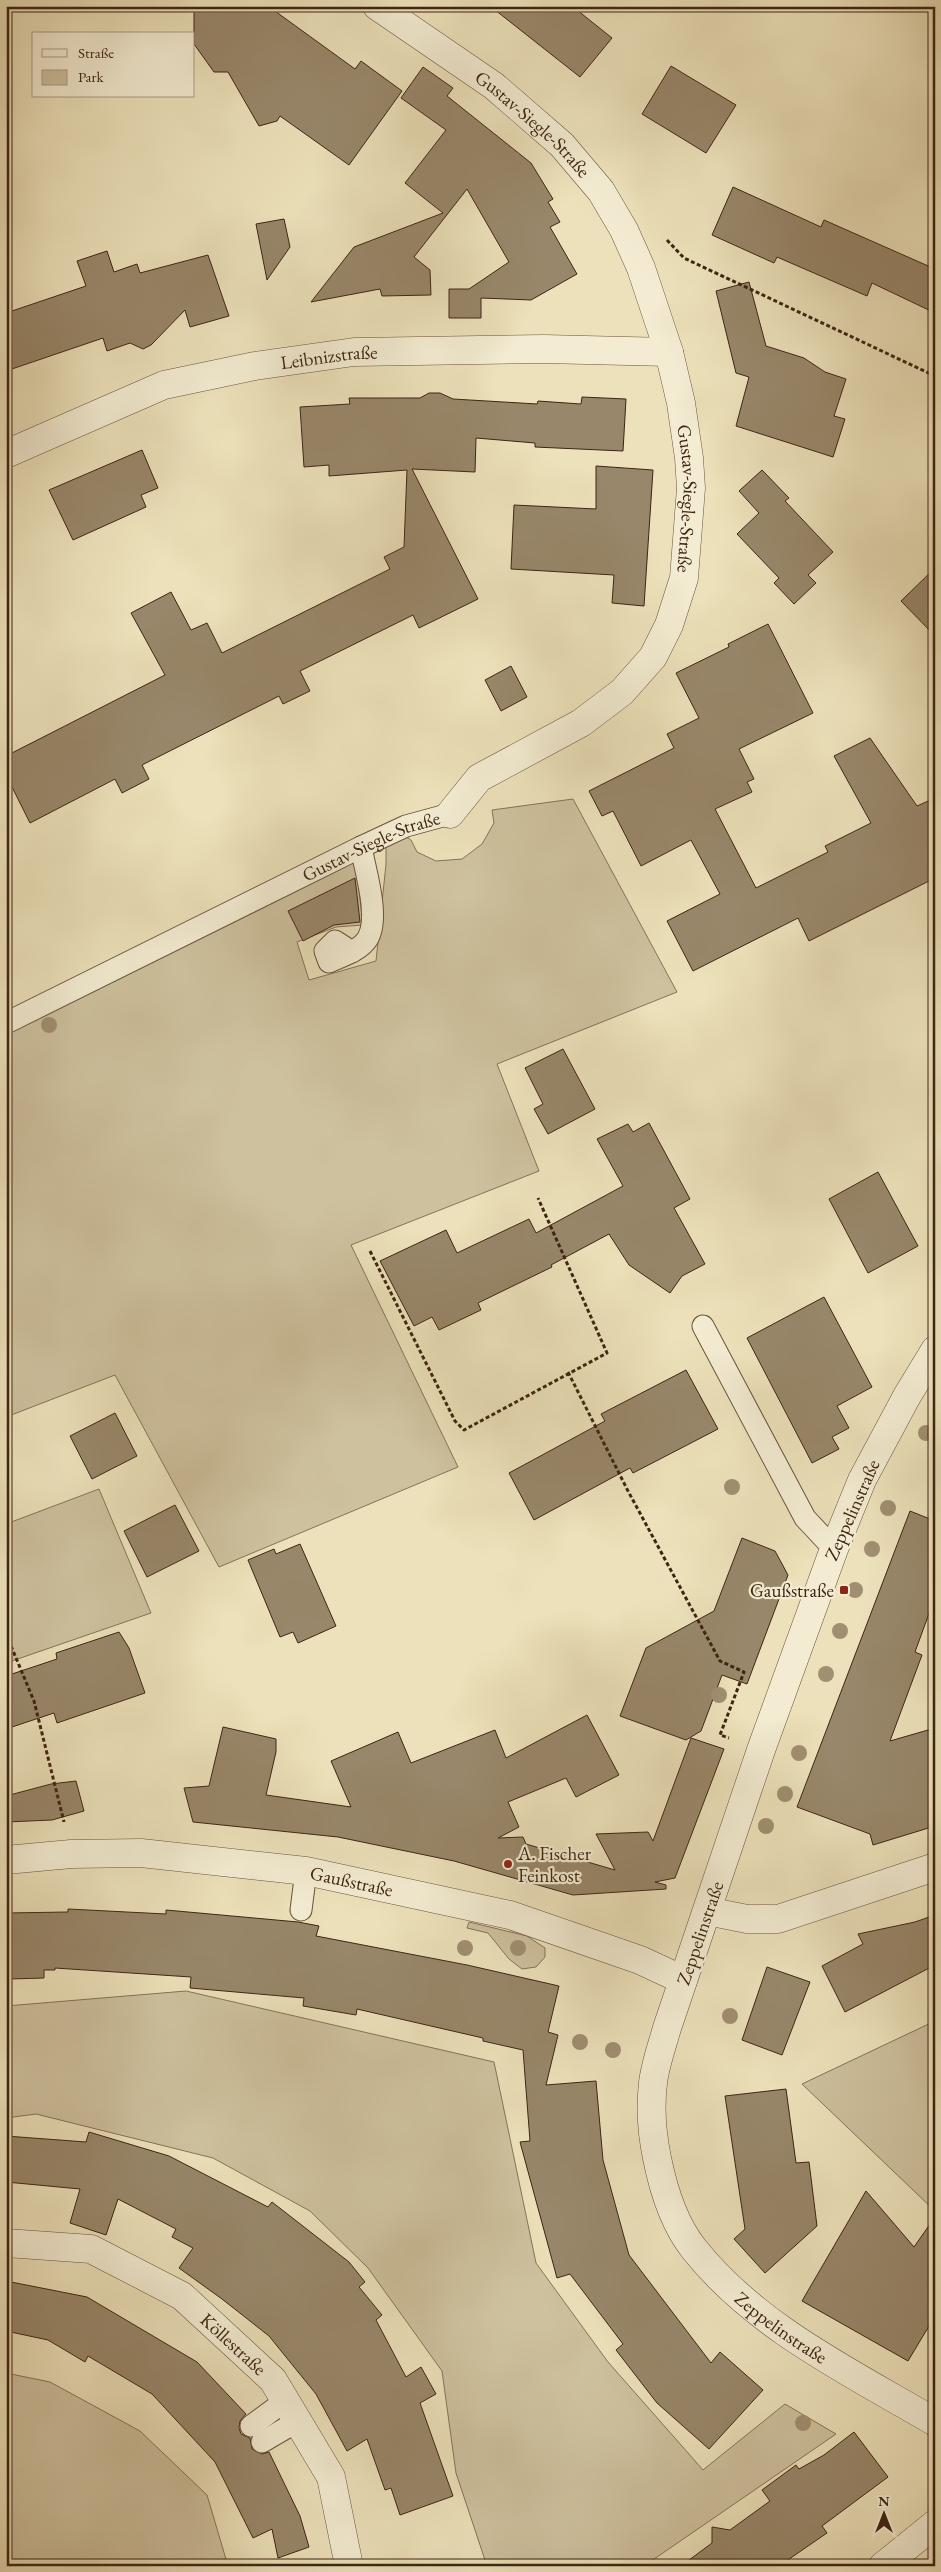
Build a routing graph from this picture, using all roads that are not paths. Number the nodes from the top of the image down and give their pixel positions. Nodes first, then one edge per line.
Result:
1 (377, 6) edge
2 (669, 352) junction
3 (6, 454) edge
4 (450, 814) joint
5 (361, 847) junction
6 (352, 952) dead end
7 (6, 1023) edge
8 (703, 1326) dead end
9 (935, 1350) edge
10 (834, 1549) junction
11 (6, 1860) edge
12 (935, 1867) edge
13 (306, 1871) junction
14 (301, 1910) dead end
15 (707, 1911) junction
16 (684, 1980) junction
17 (6, 2243) edge
18 (292, 2411) junction
19 (935, 2422) edge
20 (257, 2434) dead end
21 (935, 2524) edge
22 (349, 2566) edge
23 (883, 2566) edge

1 - 2 street, Gustav-Siegle-Straße
2 - 3 street, Leibnizstraße
2 - 4 street, Gustav-Siegle-Straße
4 - 5 lane, Gustav-Siegle-Straße
5 - 6 lane
5 - 7 lane, Gustav-Siegle-Straße
8 - 10 lane
9 - 10 street, Zeppelinstraße
10 - 15 street, Zeppelinstraße
11 - 13 street, Gaußstraße
12 - 15 street
13 - 14 lane
13 - 16 street, Gaußstraße
15 - 16 street, Zeppelinstraße
16 - 19 street, Zeppelinstraße
17 - 18 street, Köllestraße
18 - 20 lane
18 - 22 street, Köllestraße
21 - 23 street

